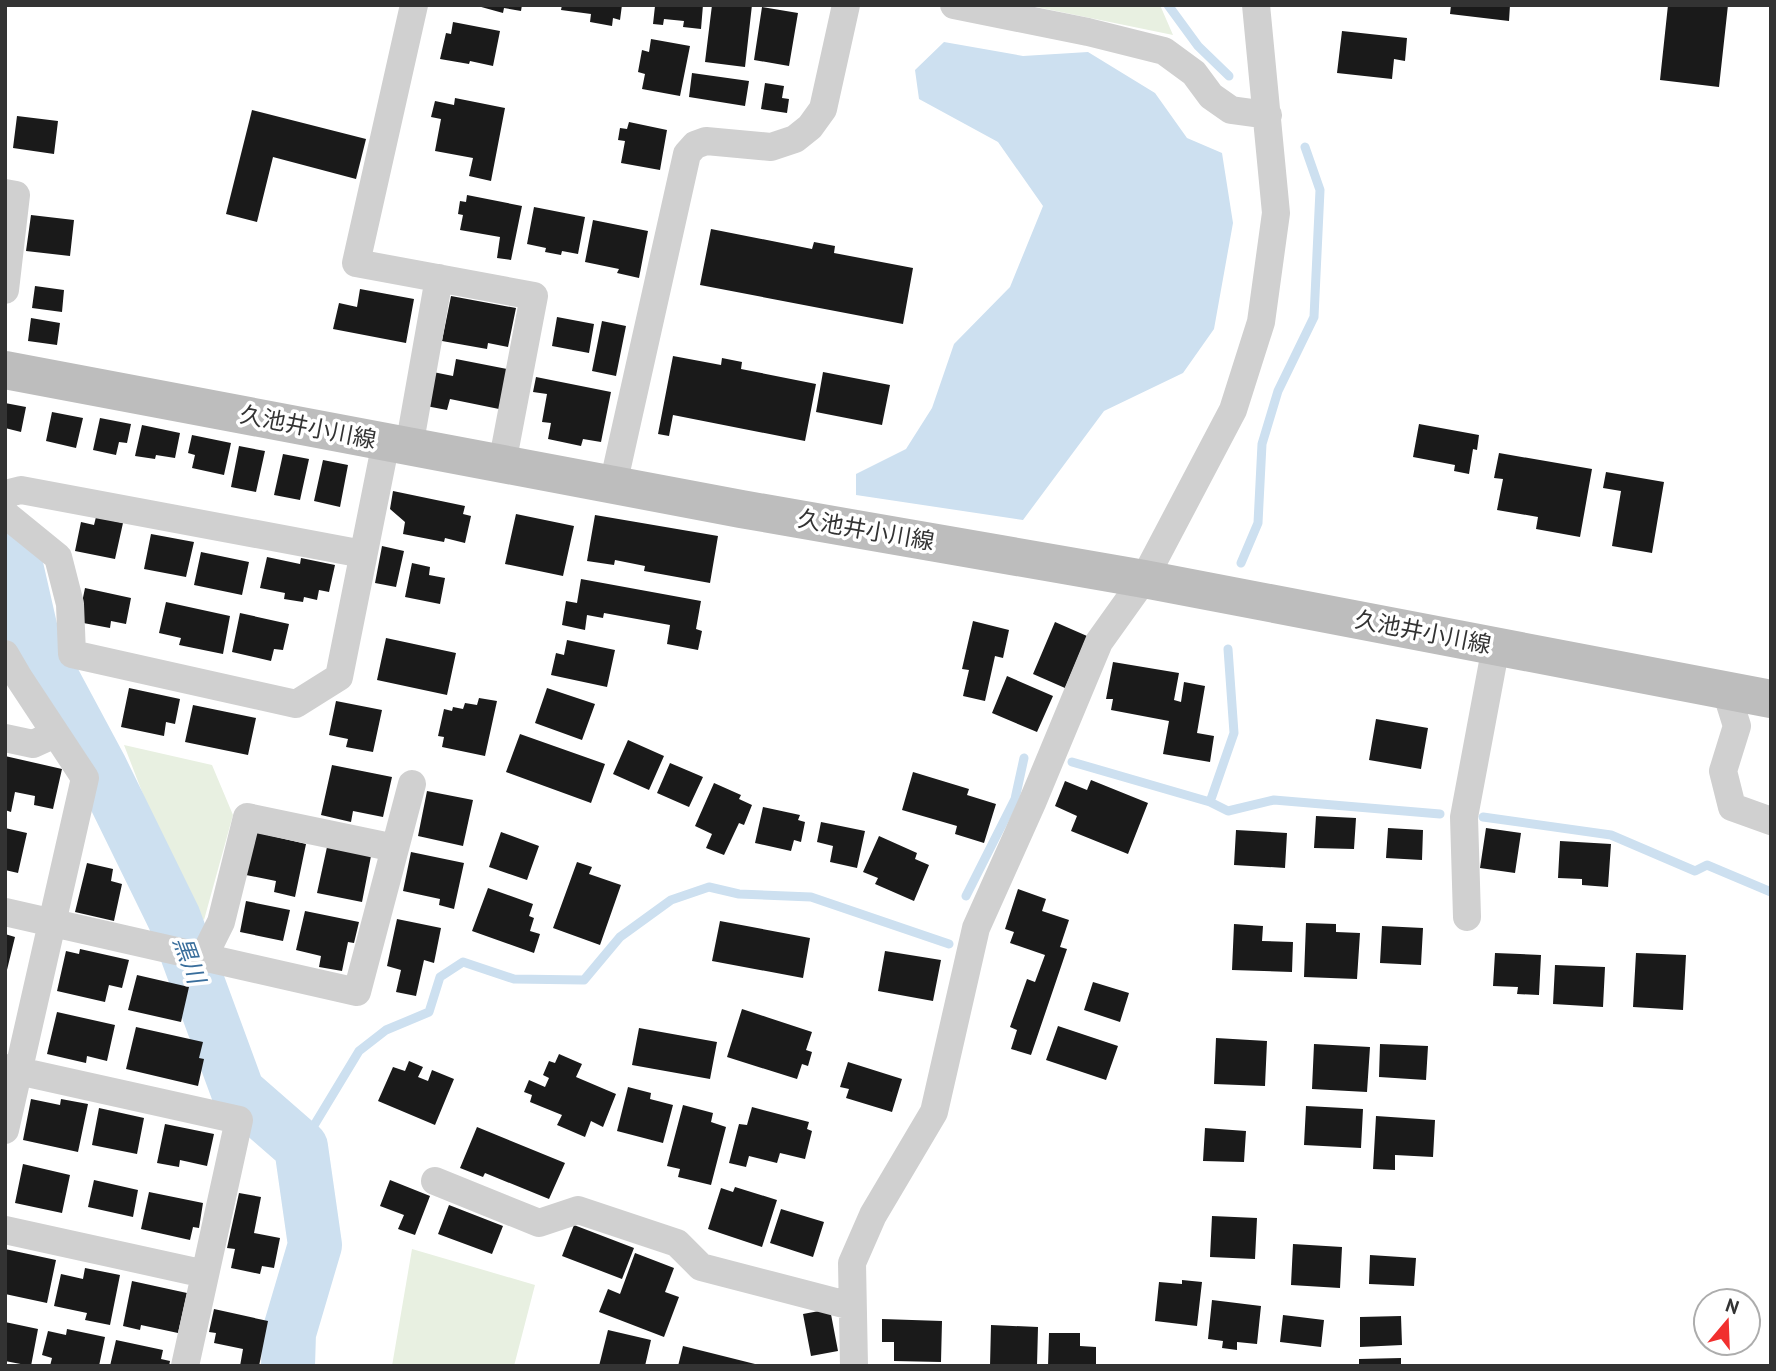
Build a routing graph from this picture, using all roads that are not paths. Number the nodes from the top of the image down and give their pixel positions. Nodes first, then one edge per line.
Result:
1 (414, 5) edge
2 (846, 5) edge
3 (954, 5) edge
4 (1256, 5) edge
5 (1268, 115) junction
6 (5, 193) edge
7 (439, 278) junction
8 (5, 290) edge
9 (5, 370) edge
10 (398, 444) junction
11 (502, 464) junction
12 (613, 485) junction
13 (5, 494) edge
14 (5, 514) edge
15 (363, 554) junction
16 (1144, 579) junction
17 (1496, 646) junction
18 (5, 654) edge
19 (1726, 691) junction
20 (1771, 699) edge
21 (55, 734) junction
22 (5, 738) edge
23 (412, 784) dead end
24 (1771, 821) edge
25 (395, 848) junction
26 (5, 912) edge
27 (1467, 917) dead end
28 (50, 924) junction
29 (212, 954) junction
30 (12, 1070) edge
31 (5, 1130) edge
32 (435, 1181) dead end
33 (5, 1230) edge
34 (205, 1274) junction
35 (851, 1306) junction
36 (185, 1366) edge
37 (854, 1366) edge

1 - 7 street
2 - 12 street
3 - 5 street
4 - 5 street
5 - 16 street
6 - 8 street
7 - 10 street
7 - 11 street
9 - 10 street, 久池井小川線
10 - 11 street, 久池井小川線
10 - 15 street
11 - 12 street, 久池井小川線
12 - 16 street, 久池井小川線
13 - 15 street
14 - 15 street
16 - 17 street, 久池井小川線
16 - 35 street
17 - 19 street, 久池井小川線
17 - 27 street
18 - 21 street
19 - 20 street, 久池井小川線
19 - 24 street
21 - 22 street
21 - 28 street
23 - 25 street
25 - 29 street
25 - 29 street
26 - 28 street
28 - 29 street
28 - 30 street
30 - 31 street
30 - 34 street
32 - 35 street
33 - 34 street
34 - 36 street
35 - 37 street

